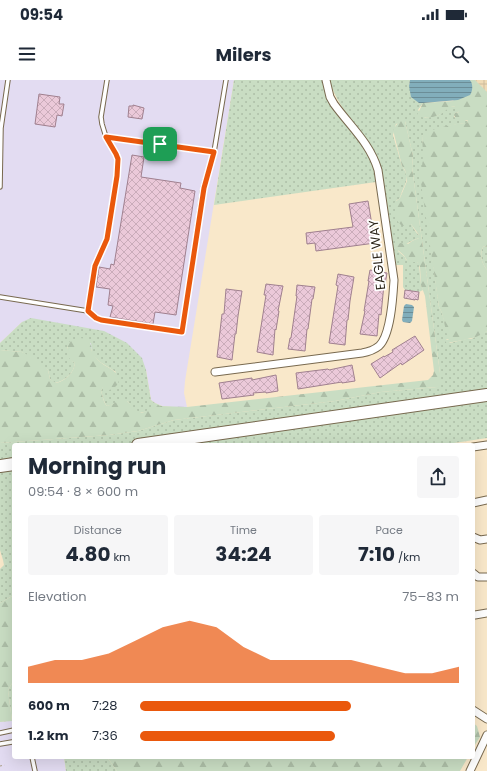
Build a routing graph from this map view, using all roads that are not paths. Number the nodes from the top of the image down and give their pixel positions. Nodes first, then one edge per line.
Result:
1 (8, 80) edge
2 (107, 80) edge
3 (226, 80) edge
4 (326, 80) edge
5 (106, 137) junction
6 (214, 152) junction
7 (0, 187) edge
8 (0, 297) edge
9 (88, 311) junction
10 (214, 372) dead end
11 (487, 395) edge
12 (152, 443) edge
13 (487, 445) edge
14 (475, 447) edge
15 (12, 464) edge
16 (0, 466) edge
17 (487, 500) edge
18 (475, 503) edge
19 (475, 538) edge
20 (487, 539) edge
21 (475, 575) edge
22 (487, 577) edge
23 (487, 613) edge
24 (475, 615) dead end
25 (475, 711) edge
26 (487, 719) edge
27 (12, 730) edge
28 (0, 733) edge
29 (487, 735) edge
30 (12, 742) dead end
31 (0, 744) edge
32 (32, 759) edge
33 (35, 771) edge
34 (470, 771) edge

1 - 7 lane
2 - 5 lane
3 - 6 lane
4 - 10 street, EAGLE WAY
5 - 6 lane
5 - 9 lane
6 - 9 lane
8 - 9 lane
11 - 12 main road
13 - 14 street
15 - 16 main road
17 - 18 street
19 - 20 street
21 - 22 street
23 - 24 street
25 - 26 street
27 - 28 lane
29 - 34 street
30 - 31 lane
32 - 33 lane

